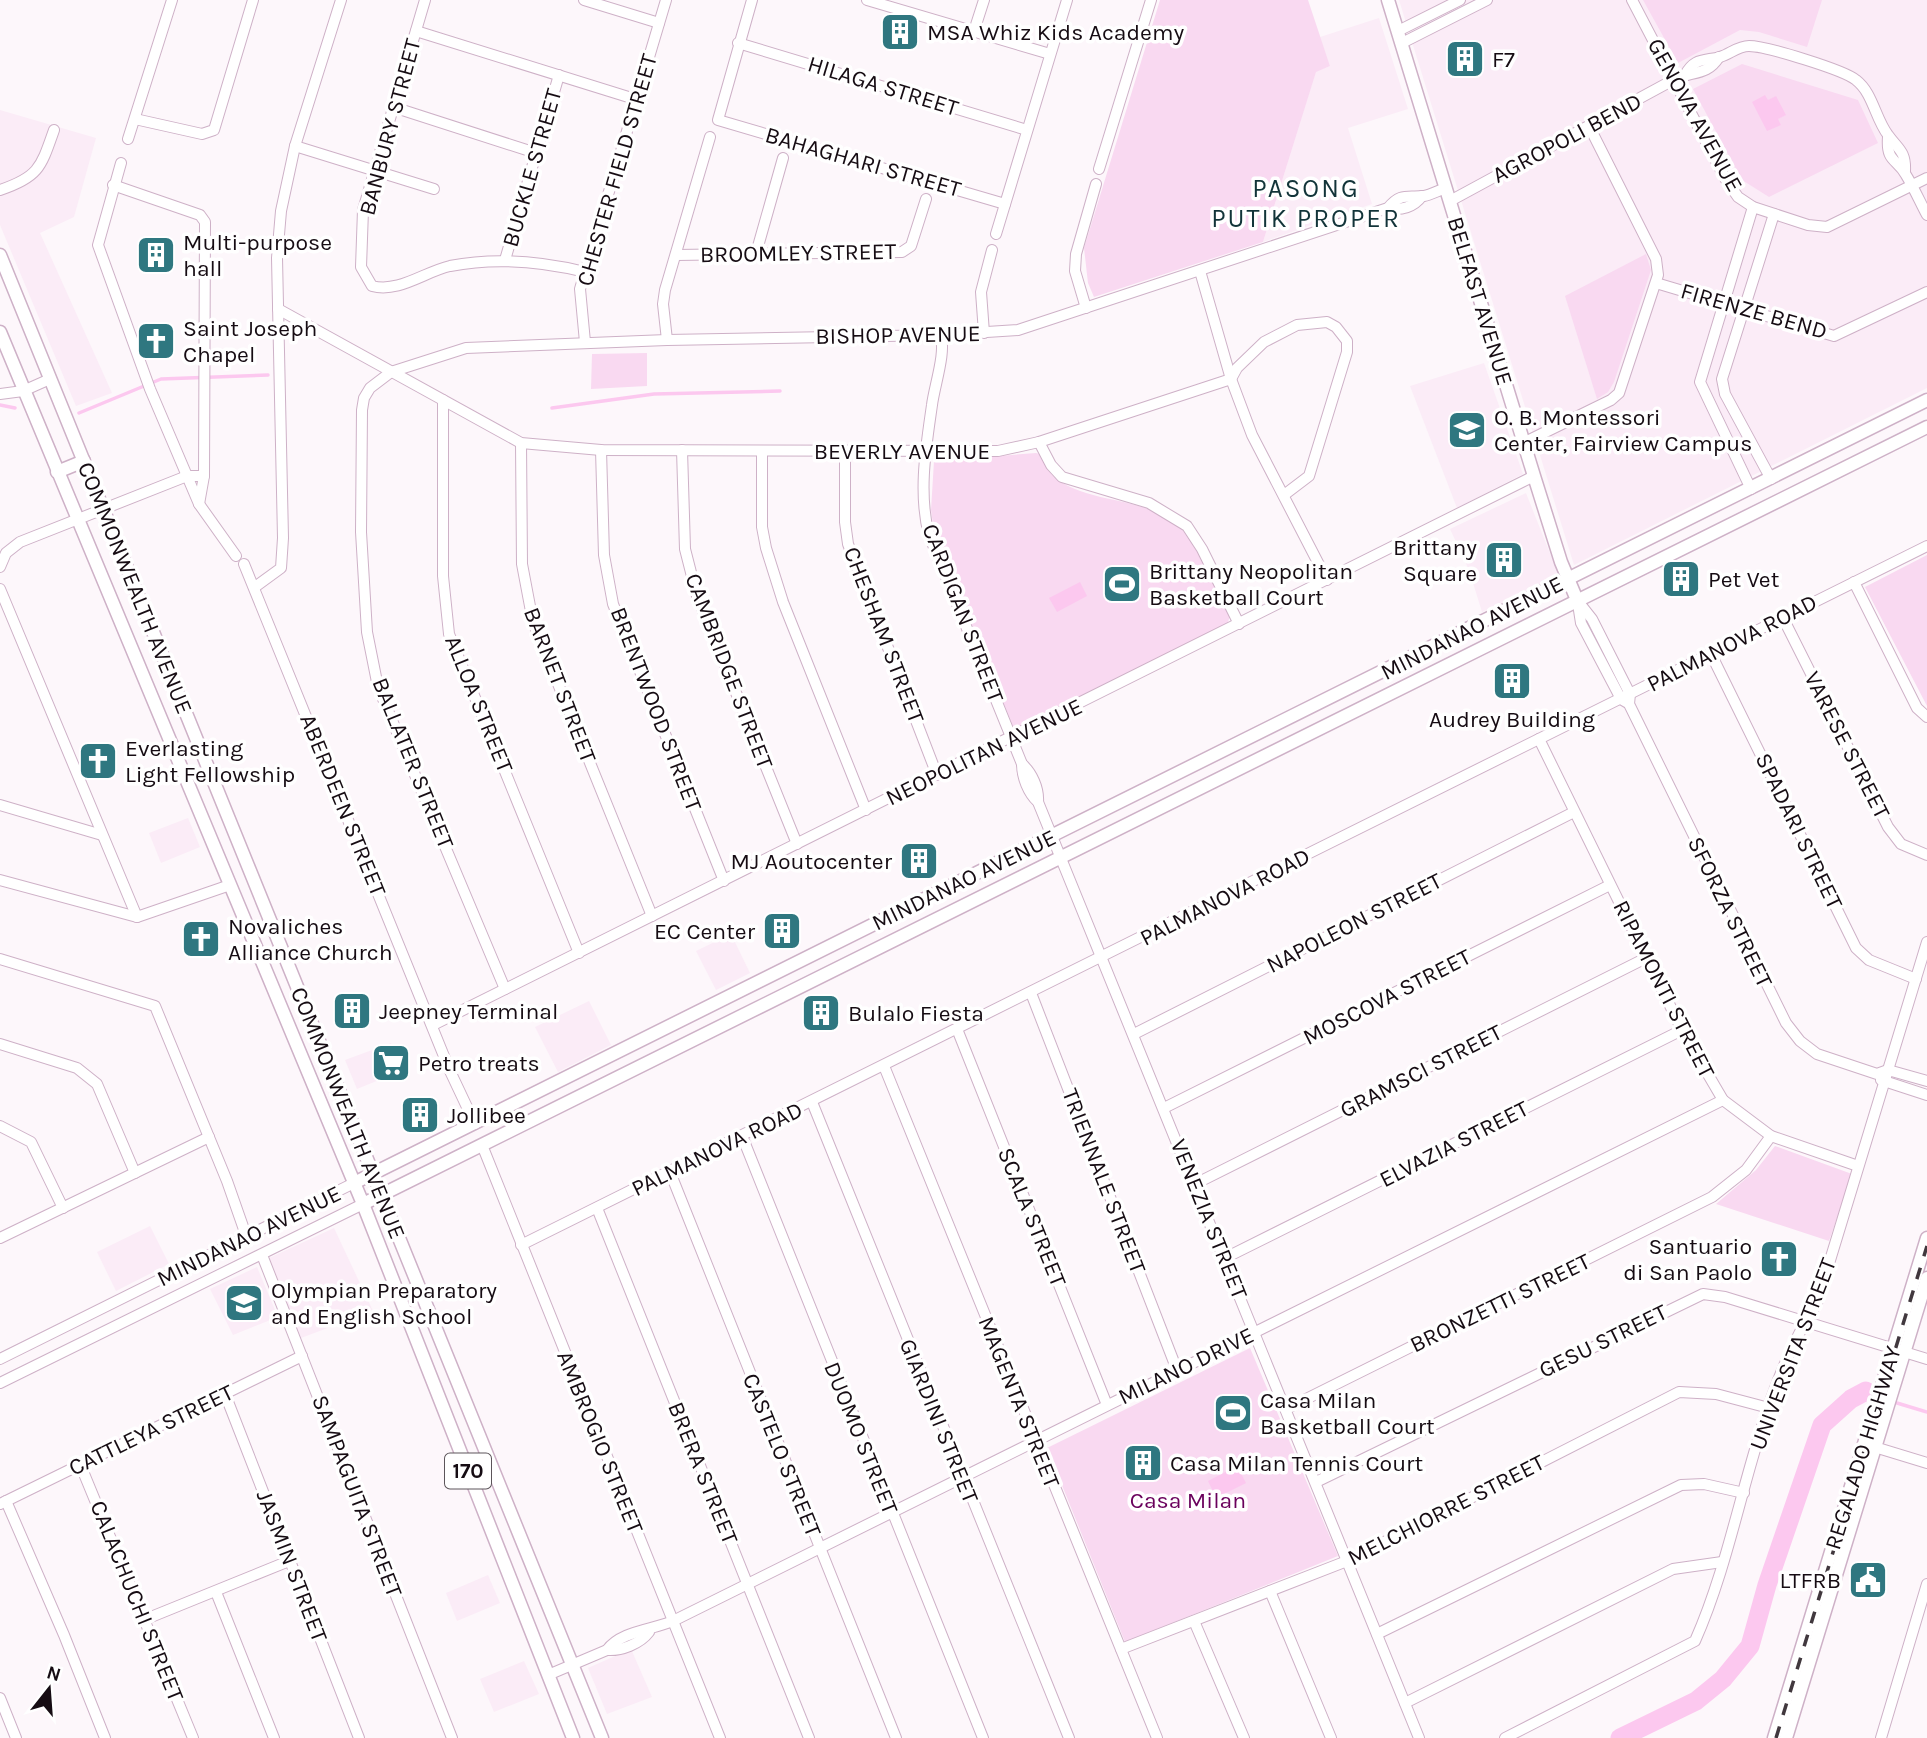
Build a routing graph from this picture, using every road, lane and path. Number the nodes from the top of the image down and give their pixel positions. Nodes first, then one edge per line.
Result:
1 (172, 0) edge
2 (253, 0) edge
3 (341, 0) edge
4 (425, 0) edge
5 (584, 0) edge
6 (666, 0) edge
7 (752, 0) edge
8 (867, 0) edge
9 (984, 0) edge
10 (1067, 0) edge
11 (1151, 0) edge
12 (1388, 0) edge
13 (1460, 0) edge
14 (1487, 0) edge
15 (1632, 0) edge
16 (659, 23) junction
17 (416, 31) junction
18 (974, 31) junction
19 (1400, 37) junction
20 (738, 43) junction
21 (1050, 54) junction
22 (559, 75) junction
23 (1680, 77) junction
24 (638, 100) junction
25 (393, 107) junction
26 (135, 119) junction
27 (1588, 126) junction
28 (54, 130) dead end
29 (1027, 130) junction
30 (710, 137) dead end
31 (128, 139) dead end
32 (295, 146) junction
33 (536, 153) junction
34 (783, 158) dead end
35 (121, 163) dead end
36 (1099, 169) dead end
37 (375, 171) junction
38 (1927, 178) edge
39 (1096, 184) dead end
40 (113, 185) junction
41 (1912, 186) junction
42 (434, 189) dead end
43 (0, 190) edge
44 (1448, 194) junction
45 (926, 199) dead end
46 (1005, 204) junction
47 (1753, 207) junction
48 (1774, 214) junction
49 (1927, 215) edge
50 (996, 234) dead end
51 (992, 250) dead end
52 (0, 255) edge
53 (676, 255) junction
54 (755, 257) junction
55 (505, 260) junction
56 (1200, 271) junction
57 (585, 272) junction
58 (1656, 283) junction
59 (1927, 292) edge
60 (1723, 304) junction
61 (1086, 308) junction
62 (278, 309) junction
63 (1742, 310) junction
64 (0, 332) edge
65 (984, 333) junction
66 (940, 335) junction
67 (667, 340) junction
68 (585, 342) junction
69 (391, 372) junction
70 (50, 379) junction
71 (1231, 379) junction
72 (23, 391) junction
73 (0, 394) edge
74 (443, 400) junction
75 (1927, 400) edge
76 (1927, 427) edge
77 (1040, 442) junction
78 (522, 443) junction
79 (1523, 443) junction
80 (601, 450) junction
81 (682, 450) junction
82 (762, 451) junction
83 (845, 452) junction
84 (926, 453) junction
85 (83, 461) junction
86 (58, 472) junction
87 (204, 475) junction
88 (187, 476) junction
89 (1534, 477) junction
90 (1771, 479) junction
91 (1751, 489) junction
92 (1284, 495) junction
93 (199, 504) junction
94 (103, 508) junction
95 (77, 519) junction
96 (1927, 546) edge
97 (0, 567) edge
98 (1569, 579) junction
99 (1327, 580) junction
100 (1854, 582) junction
101 (254, 587) junction
102 (0, 589) edge
103 (1577, 600) junction
104 (1783, 618) junction
105 (1239, 624) junction
106 (1711, 654) junction
107 (177, 691) junction
108 (1627, 699) junction
109 (153, 701) junction
110 (1927, 717) edge
111 (1011, 738) junction
112 (1539, 739) junction
113 (937, 775) junction
114 (0, 805) edge
115 (866, 810) junction
116 (1574, 812) junction
117 (102, 835) junction
118 (1052, 836) junction
119 (797, 844) junction
120 (1927, 855) edge
121 (1061, 857) junction
122 (0, 880) edge
123 (724, 881) junction
124 (230, 885) junction
125 (1610, 885) junction
126 (652, 916) junction
127 (137, 917) junction
128 (1927, 942) edge
129 (579, 953) junction
130 (1104, 958) junction
131 (1646, 958) junction
132 (0, 959) edge
133 (1916, 979) junction
134 (505, 989) junction
135 (1031, 992) junction
136 (433, 1025) junction
137 (957, 1029) junction
138 (1682, 1030) junction
139 (1135, 1034) junction
140 (0, 1044) edge
141 (884, 1066) junction
142 (1888, 1070) junction
143 (1877, 1074) junction
144 (1927, 1081) edge
145 (1884, 1083) junction
146 (1927, 1096) edge
147 (1723, 1100) junction
148 (812, 1102) junction
149 (1164, 1108) junction
150 (475, 1124) junction
151 (0, 1126) edge
152 (742, 1136) junction
153 (1771, 1136) junction
154 (209, 1137) junction
155 (482, 1144) junction
156 (1858, 1166) junction
157 (670, 1172) junction
158 (135, 1173) junction
159 (373, 1174) junction
160 (354, 1184) junction
161 (1195, 1184) junction
162 (382, 1195) junction
163 (363, 1205) junction
164 (63, 1208) junction
165 (597, 1208) junction
166 (0, 1238) edge
167 (247, 1238) junction
168 (1927, 1238) edge
169 (521, 1245) junction
170 (262, 1255) junction
171 (1225, 1258) junction
172 (1927, 1278) edge
173 (1805, 1322) junction
174 (1255, 1332) junction
175 (1899, 1350) junction
176 (302, 1356) junction
177 (0, 1359) edge
178 (1927, 1359) edge
179 (1177, 1370) junction
180 (0, 1383) edge
181 (225, 1394) junction
182 (1107, 1405) junction
183 (1769, 1408) junction
184 (1286, 1409) junction
185 (1034, 1441) junction
186 (1870, 1445) junction
187 (1927, 1463) edge
188 (80, 1464) junction
189 (961, 1477) junction
190 (1316, 1482) junction
191 (1744, 1493) junction
192 (3, 1503) edge
193 (890, 1512) junction
194 (818, 1547) junction
195 (289, 1561) junction
196 (1347, 1561) junction
197 (1722, 1562) junction
198 (746, 1583) junction
199 (1927, 1584) edge
200 (1270, 1591) junction
201 (216, 1592) junction
202 (146, 1619) junction
203 (673, 1621) junction
204 (1194, 1621) junction
205 (1377, 1634) junction
206 (1121, 1650) junction
207 (572, 1664) junction
208 (548, 1675) junction
209 (0, 1698) edge
210 (1405, 1703) junction
211 (16, 1738) edge
212 (105, 1738) edge
213 (193, 1738) edge
214 (274, 1738) edge
215 (359, 1738) edge
216 (452, 1738) edge
217 (573, 1738) edge
218 (602, 1738) edge
219 (720, 1738) edge
220 (809, 1738) edge
221 (896, 1738) edge
222 (983, 1738) edge
223 (1069, 1738) edge
224 (1157, 1738) edge
225 (1244, 1738) edge
226 (1331, 1738) edge
227 (1419, 1738) edge
228 (1505, 1738) edge
229 (1774, 1738) edge
230 (1786, 1738) edge
231 (1881, 1738) edge

1 - 26 street
2 - 26 street
3 - 32 street
4 - 17 street, BANBURY STREET
5 - 16 street
6 - 16 street, CHESTER FIELD STREET
7 - 20 street
8 - 18 street
9 - 18 street
10 - 21 street
11 - 36 street
12 - 19 main road, BELFAST AVENUE
13 - 19 street
14 - 19 street
15 - 23 street, GENOVA AVENUE
16 - 24 street, CHESTER FIELD STREET
17 - 22 street
17 - 25 street, BANBURY STREET
18 - 21 street
19 - 44 main road, BELFAST AVENUE
20 - 29 street, HILAGA STREET
20 - 46 street, BAHAGHARI STREET
21 - 29 street
22 - 24 street
22 - 33 street, BUCKLE STREET
23 - 27 street, AGROPOLI BEND
23 - 41 street, AGROPOLI BEND
23 - 47 street, GENOVA AVENUE
24 - 57 street, CHESTER FIELD STREET
25 - 33 street
25 - 37 street, BANBURY STREET
26 - 31 street
27 - 44 street, AGROPOLI BEND
27 - 58 street
28 - 43 street
29 - 46 street
30 - 53 street
32 - 37 street
32 - 62 street
33 - 55 street, BUCKLE STREET
34 - 54 street
35 - 40 street, ABERDEEN STREET
37 - 42 street
37 - 55 street, BANBURY STREET
38 - 41 street, GENOVA AVENUE
39 - 61 street
40 - 87 street
40 - 88 street, ABERDEEN STREET
41 - 48 street, GENOVA AVENUE
41 - 49 street, AGROPOLI BEND
44 - 56 street, BISHOP AVENUE
44 - 79 main road, BELFAST AVENUE
45 - 54 street, BROOMLEY STREET
46 - 50 street
47 - 48 street, GENOVA AVENUE
47 - 60 street
48 - 63 street
51 - 65 street
52 - 70 main road, COMMONWEALTH AVENUE / 170
53 - 54 street, BROOMLEY STREET
53 - 67 street
55 - 57 street, BANBURY STREET
56 - 61 street, BISHOP AVENUE
56 - 71 street
57 - 68 street, CHESTER FIELD STREET
58 - 60 street, FIRENZE BEND
58 - 79 street
59 - 63 street, FIRENZE BEND
60 - 63 street, FIRENZE BEND
60 - 91 street
61 - 65 street, BISHOP AVENUE
62 - 69 street, BEVERLY AVENUE
62 - 101 street
63 - 90 street
64 - 72 main road, COMMONWEALTH AVENUE / 170
65 - 66 street, BISHOP AVENUE
66 - 67 street, BISHOP AVENUE
66 - 84 street, CARDIGAN STREET
67 - 68 street, BISHOP AVENUE
68 - 69 street, BISHOP AVENUE
69 - 74 street, BEVERLY AVENUE
69 - 134 street, BALLATER STREET
70 - 72 street
70 - 85 main road, COMMONWEALTH AVENUE / 170
71 - 77 street, BEVERLY AVENUE
71 - 92 street
71 - 92 street
72 - 73 street
72 - 86 main road, COMMONWEALTH AVENUE / 170
74 - 78 street, BEVERLY AVENUE
74 - 129 street, ALLOA STREET
75 - 90 main road, MINDANAO AVENUE
76 - 103 main road, MINDANAO AVENUE
77 - 84 street, BEVERLY AVENUE
77 - 105 street
78 - 80 street, BEVERLY AVENUE
78 - 126 street, BARNET STREET
79 - 89 main road, BELFAST AVENUE
80 - 81 street, BEVERLY AVENUE
80 - 123 street, BRENTWOOD STREET
81 - 82 street, BEVERLY AVENUE
81 - 119 street, CAMBRIDGE STREET
82 - 83 street, BEVERLY AVENUE
82 - 115 street
83 - 84 street, BEVERLY AVENUE
83 - 113 street, CHESHAM STREET
84 - 111 street, CARDIGAN STREET
85 - 86 main road
85 - 94 main road, COMMONWEALTH AVENUE / 170
86 - 95 main road, COMMONWEALTH AVENUE / 170
87 - 88 street
87 - 93 street
88 - 93 street, ABERDEEN STREET
88 - 94 street
89 - 98 main road, BELFAST AVENUE
89 - 99 street, NEOPOLITAN AVENUE
90 - 91 main road, MINDANAO AVENUE
91 - 98 main road, MINDANAO AVENUE
92 - 99 street
93 - 101 street, ABERDEEN STREET
94 - 95 street
94 - 107 main road, COMMONWEALTH AVENUE / 170
95 - 97 street
95 - 109 main road, COMMONWEALTH AVENUE / 170
96 - 100 street, PALMANOVA ROAD
98 - 103 main road, BELFAST AVENUE
98 - 118 main road, MINDANAO AVENUE
99 - 105 street, NEOPOLITAN AVENUE
100 - 104 street, PALMANOVA ROAD
100 - 110 street
101 - 136 street, ABERDEEN STREET
102 - 117 street
103 - 108 street, SFORZA STREET
103 - 121 main road, MINDANAO AVENUE
104 - 106 street, PALMANOVA ROAD
104 - 120 street, VARESE STREET
105 - 111 street, NEOPOLITAN AVENUE
106 - 108 street, PALMANOVA ROAD
106 - 133 street, SPADARI STREET
107 - 109 main road
107 - 159 main road, COMMONWEALTH AVENUE / 170
108 - 112 street, PALMANOVA ROAD
108 - 143 street, SFORZA STREET
109 - 124 main road, COMMONWEALTH AVENUE / 170
111 - 113 street, NEOPOLITAN AVENUE
111 - 118 street, CARDIGAN STREET
112 - 116 street, RIPAMONTI STREET
112 - 130 street, PALMANOVA ROAD
113 - 115 street, NEOPOLITAN AVENUE
114 - 117 street
115 - 119 street, NEOPOLITAN AVENUE
116 - 125 street, RIPAMONTI STREET
116 - 139 street, NAPOLEON STREET
117 - 127 street
118 - 121 street, CARDIGAN STREET
118 - 150 main road, MINDANAO AVENUE
119 - 123 street, NEOPOLITAN AVENUE
121 - 130 street, VENEZIA STREET
121 - 155 main road, MINDANAO AVENUE
122 - 127 street
123 - 126 street, NEOPOLITAN AVENUE
124 - 127 street
124 - 160 main road, COMMONWEALTH AVENUE / 170
125 - 131 street, RIPAMONTI STREET
125 - 149 street, MOSCOVA STREET
126 - 129 street, NEOPOLITAN AVENUE
128 - 133 street, UNIVERSITA STREET
129 - 134 street, NEOPOLITAN AVENUE
130 - 135 street, PALMANOVA ROAD
130 - 139 street, VENEZIA STREET
131 - 138 street, RIPAMONTI STREET
131 - 161 street, GRAMSCI STREET
132 - 154 street
133 - 142 street, UNIVERSITA STREET
134 - 136 street, NEOPOLITAN AVENUE
135 - 137 street, PALMANOVA ROAD
135 - 179 street, TRIENNALE STREET
136 - 150 street, ABERDEEN STREET
137 - 141 street, PALMANOVA ROAD
137 - 182 street, SCALA STREET
138 - 147 street, RIPAMONTI STREET
138 - 171 street, ELVAZIA STREET
139 - 149 street, VENEZIA STREET
140 - 158 street
141 - 148 street, PALMANOVA ROAD
141 - 185 street, MAGENTA STREET
142 - 143 street
142 - 144 street
142 - 145 street, UNIVERSITA STREET
143 - 145 street
145 - 146 street
145 - 156 street, UNIVERSITA STREET
147 - 153 street, RIPAMONTI STREET
147 - 174 street, MILANO DRIVE
148 - 152 street, PALMANOVA ROAD
148 - 189 street, GIARDINI STREET
149 - 161 street, VENEZIA STREET
150 - 155 main road
150 - 159 main road, MINDANAO AVENUE
151 - 164 street
152 - 157 street, PALMANOVA ROAD
152 - 193 street, DUOMO STREET
153 - 156 street, RIPAMONTI STREET
153 - 184 street, BRONZETTI STREET
154 - 158 street
154 - 167 street
155 - 162 main road, MINDANAO AVENUE
155 - 169 street, AMBROGIO STREET
156 - 173 street, UNIVERSITA STREET
157 - 165 street, PALMANOVA ROAD
157 - 194 street, CASTELO STREET
158 - 164 street
159 - 160 main road, MINDANAO AVENUE
159 - 162 main road, COMMONWEALTH AVENUE / 170
160 - 163 main road, COMMONWEALTH AVENUE / 170
160 - 167 street, MINDANAO AVENUE
161 - 171 street, VENEZIA STREET
162 - 163 main road, MINDANAO AVENUE
162 - 207 main road, COMMONWEALTH AVENUE / 170
163 - 170 street, MINDANAO AVENUE
163 - 208 main road, COMMONWEALTH AVENUE / 170
164 - 166 street
165 - 169 street, PALMANOVA ROAD
165 - 198 street, BRERA STREET
167 - 177 street, MINDANAO AVENUE
168 - 175 main road, REGALADO HIGHWAY
169 - 203 street, AMBROGIO STREET
170 - 176 street, SAMPAGUITA STREET
170 - 180 street, MINDANAO AVENUE
171 - 174 street, VENEZIA STREET
172 - 175 main road, REGALADO HIGHWAY
173 - 175 street, GESU STREET
173 - 183 street, UNIVERSITA STREET
173 - 190 street, GESU STREET
174 - 179 street, MILANO DRIVE
174 - 184 street, VENEZIA STREET
175 - 178 street, GESU STREET
175 - 186 main road, REGALADO HIGHWAY
176 - 181 street, CATTLEYA STREET
176 - 216 street, SAMPAGUITA STREET
179 - 182 street, MILANO DRIVE
181 - 188 street, CATTLEYA STREET
181 - 195 street, JASMIN STREET
182 - 185 street, MILANO DRIVE
183 - 191 street, UNIVERSITA STREET
183 - 196 street, MELCHIORRE STREET
184 - 190 street, VENEZIA STREET
185 - 189 street, MILANO DRIVE
185 - 206 street, MAGENTA STREET
186 - 187 street
186 - 229 main road, REGALADO HIGHWAY
186 - 230 main road, REGALADO HIGHWAY
188 - 192 street, CATTLEYA STREET
188 - 202 street, CALACHUCHI STREET
189 - 193 street, MILANO DRIVE
189 - 223 street, GIARDINI STREET
190 - 196 street, VENEZIA STREET
191 - 197 street, UNIVERSITA STREET
191 - 205 street
192 - 212 street
193 - 194 street, MILANO DRIVE
193 - 222 street, DUOMO STREET
194 - 198 street, MILANO DRIVE
194 - 221 street, CASTELO STREET
195 - 201 street
195 - 215 street, JASMIN STREET
196 - 200 street, MELCHIORRE STREET
196 - 205 street, VENEZIA STREET
197 - 210 street
197 - 228 street, UNIVERSITA STREET
198 - 203 street, MILANO DRIVE
198 - 220 street, BRERA STREET
199 - 231 street
200 - 204 street, MELCHIORRE STREET
200 - 226 street
201 - 202 street
201 - 214 street
202 - 213 street, CALACHUCHI STREET
203 - 207 street, MILANO DRIVE
203 - 219 street, AMBROGIO STREET
204 - 206 street, MELCHIORRE STREET
204 - 225 street
205 - 210 street, VENEZIA STREET
206 - 224 street, MAGENTA STREET
207 - 208 street, MILANO DRIVE
207 - 218 main road, COMMONWEALTH AVENUE / 170
208 - 217 main road, COMMONWEALTH AVENUE / 170
209 - 211 street
210 - 227 street, VENEZIA STREET

